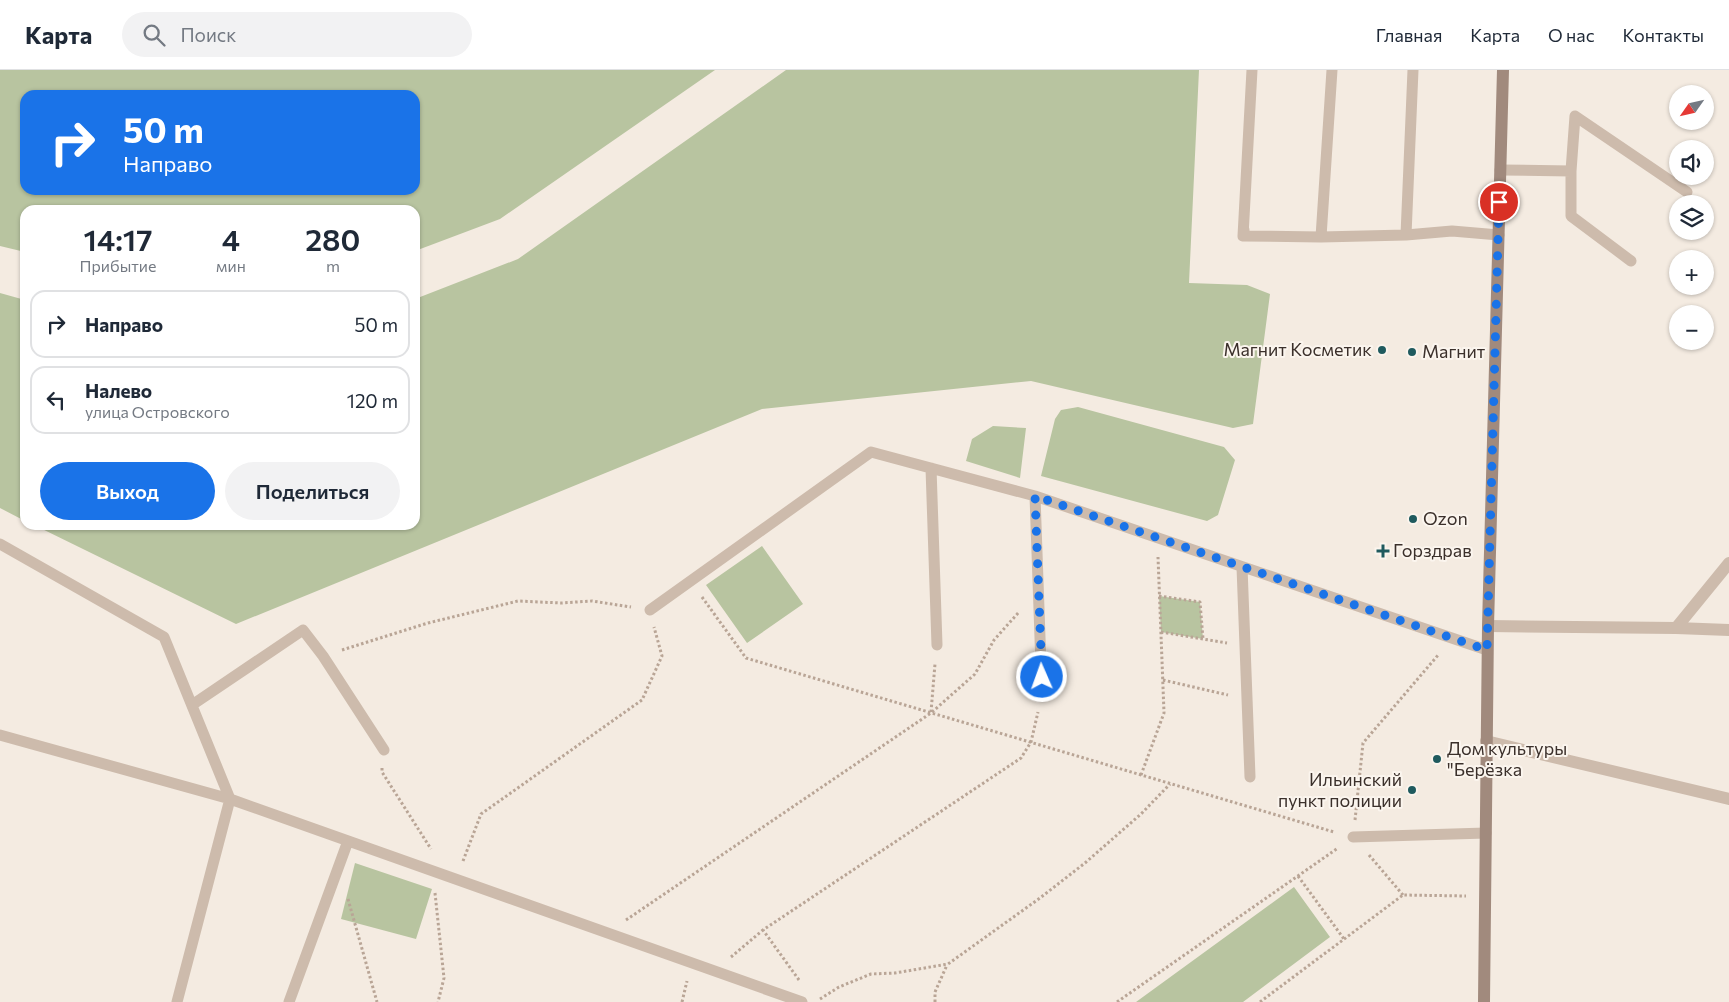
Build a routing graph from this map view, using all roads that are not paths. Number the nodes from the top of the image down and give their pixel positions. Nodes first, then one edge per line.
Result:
1 (1252, 70) edge
2 (1332, 70) edge
3 (1413, 70) edge
4 (1503, 70) edge
5 (1500, 170) junction
6 (1571, 171) junction
7 (1687, 192) dead end
8 (1406, 234) junction
9 (1499, 235) junction
10 (1321, 237) junction
11 (1631, 261) dead end
12 (930, 468) junction
13 (1035, 496) junction
14 (0, 544) edge
15 (1729, 563) edge
16 (1242, 567) junction
17 (650, 610) road end
18 (1488, 626) junction
19 (1676, 628) junction
20 (1729, 630) edge
21 (937, 645) road end
22 (1487, 650) junction
23 (1042, 694) road end
24 (192, 705) junction
25 (0, 735) edge
26 (1486, 741) junction
27 (384, 750) road end
28 (1250, 778) dead end
29 (230, 799) junction
30 (1729, 799) edge
31 (1486, 833) junction
32 (1353, 837) road end
33 (348, 841) junction
34 (177, 1002) edge
35 (289, 1002) edge
36 (802, 1002) edge
37 (1484, 1002) edge

1 - 10 lane
2 - 10 lane
3 - 8 lane
4 - 5 main road
5 - 6 lane
5 - 9 main road
6 - 7 lane
6 - 11 lane
8 - 9 lane
8 - 10 lane
9 - 18 main road
12 - 13 lane
12 - 17 lane
12 - 21 lane
13 - 16 lane
13 - 23 lane
14 - 24 lane
15 - 19 street
16 - 22 lane
16 - 28 lane
18 - 19 street
18 - 22 main road
19 - 20 street
22 - 26 main road
24 - 27 lane
24 - 29 lane
25 - 29 lane
26 - 30 street
26 - 31 main road
29 - 33 lane
29 - 34 lane
31 - 32 lane
31 - 37 main road
33 - 35 lane
33 - 36 lane

